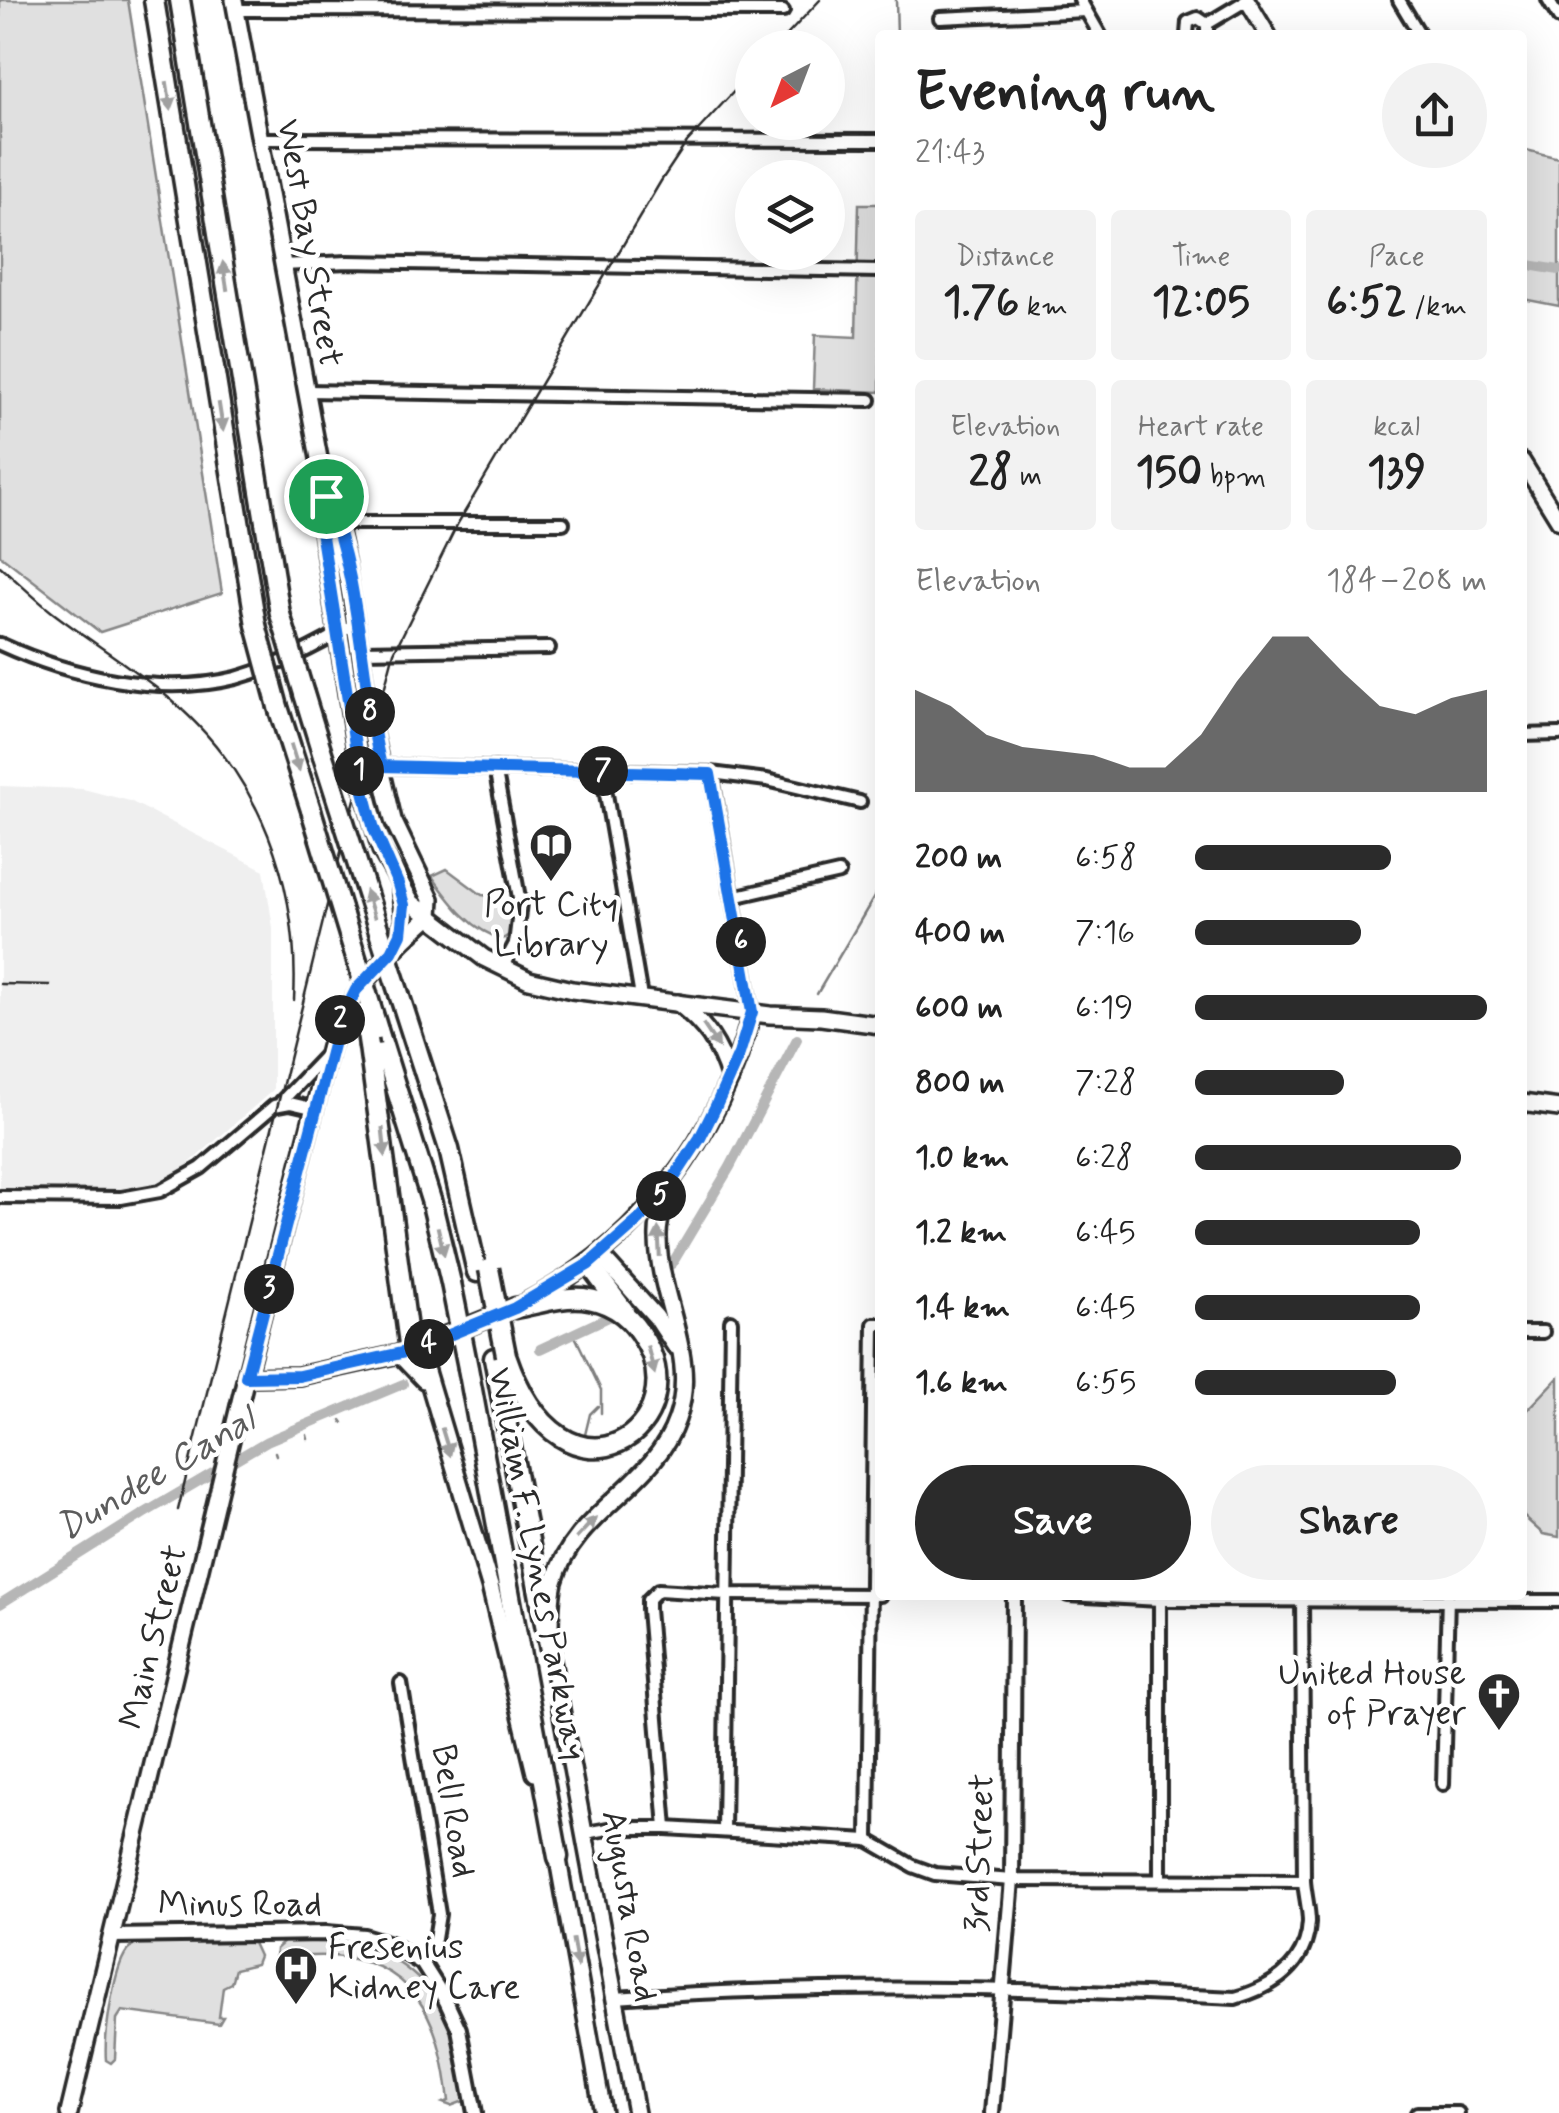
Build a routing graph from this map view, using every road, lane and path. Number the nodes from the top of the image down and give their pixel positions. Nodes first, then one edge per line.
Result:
1 (154, 0) edge
2 (180, 0) edge
3 (1247, 0) edge
4 (1399, 0) edge
5 (1548, 0) edge
6 (235, 5) edge
7 (1083, 5) edge
8 (783, 11) dead end
9 (940, 18) dead end
10 (1559, 18) edge
11 (1207, 29) edge
12 (1097, 30) edge
13 (1186, 30) edge
14 (1265, 30) edge
15 (1417, 30) edge
16 (260, 139) junction
17 (875, 140) edge
18 (282, 265) junction
19 (875, 271) edge
20 (306, 391) junction
21 (870, 400) dead end
22 (1527, 468) edge
23 (326, 496) junction
24 (1559, 522) edge
25 (337, 523) junction
26 (564, 523) dead end
27 (356, 623) junction
28 (337, 634) junction
29 (0, 644) edge
30 (549, 648) dead end
31 (361, 651) junction
32 (1559, 734) edge
33 (1527, 735) edge
34 (381, 766) junction
35 (495, 768) junction
36 (602, 771) junction
37 (710, 774) junction
38 (860, 802) dead end
39 (839, 873) dead end
40 (398, 884) junction
41 (733, 897) junction
42 (430, 916) junction
43 (392, 952) junction
44 (502, 968) junction
45 (640, 996) junction
46 (678, 1002) junction
47 (752, 1012) junction
48 (875, 1024) edge
49 (374, 1038) junction
50 (330, 1048) junction
51 (730, 1078) junction
52 (279, 1104) junction
53 (1527, 1104) edge
54 (1559, 1108) edge
55 (316, 1109) junction
56 (668, 1187) junction
57 (0, 1197) edge
58 (594, 1259) junction
59 (515, 1308) junction
60 (730, 1321) dead end
61 (636, 1328) junction
62 (1527, 1332) edge
63 (1543, 1332) dead end
64 (409, 1351) junction
65 (500, 1357) junction
66 (684, 1364) junction
67 (246, 1377) junction
68 (726, 1594) junction
69 (875, 1595) edge
70 (1527, 1599) edge
71 (876, 1600) edge
72 (1014, 1600) edge
73 (1160, 1600) edge
74 (1302, 1600) edge
75 (1448, 1600) edge
76 (1559, 1600) edge
77 (550, 1650) junction
78 (401, 1683) dead end
79 (1443, 1784) dead end
80 (666, 1828) junction
81 (724, 1830) junction
82 (586, 1833) junction
83 (868, 1840) junction
84 (558, 1857) junction
85 (1160, 1879) junction
86 (1012, 1880) junction
87 (1304, 1882) junction
88 (112, 1936) junction
89 (422, 1963) junction
90 (1002, 1990) junction
91 (615, 1998) junction
92 (69, 2113) edge
93 (475, 2113) edge
94 (603, 2113) edge
95 (636, 2113) edge
96 (992, 2113) edge
97 (1420, 2113) edge
98 (1458, 2113) edge

1 -> 49 highway, bridge
65 -> 2 highway, William F. Lynes Parkway, bridge
3 - 11 street
3 - 14 main road
4 - 15 street
5 - 10 street
6 - 8 street
6 - 16 main road, West Bay Street
7 - 9 street
7 - 12 street
11 - 13 street
16 - 17 street
16 - 18 main road, West Bay Street
18 - 19 street
18 - 20 main road, West Bay Street
20 - 21 street
20 - 23 main road, West Bay Street
22 - 24 main road
23 - 25 main road, West Bay Street
23 - 28 main road, West Bay Street
25 - 26 street
25 - 27 main road, West Bay Street
27 - 28 street
27 - 31 main road, West Bay Street
28 - 29 street
28 - 40 main road, West Bay Street
30 - 31 street
31 - 34 main road, West Bay Street
32 - 33 street
34 - 35 street
34 - 42 main road
35 - 36 street
35 - 44 street
36 - 37 street
36 - 45 street
37 - 38 street
37 - 41 street
39 - 41 street
40 - 42 main road
40 - 43 main road
41 - 47 street
42 - 43 main road, Main Street
42 - 44 main road
43 - 50 main road, Main Street
44 - 45 main road
45 - 46 main road
46 - 47 main road
46 -> 51 main road
47 - 48 main road
47 - 51 main road
49 -> 64 highway
49 -> 84 highway, William F. Lynes Parkway, bridge
50 - 52 street
50 - 55 main road, Main Street
51 - 56 main road
52 - 55 street
52 - 57 street
53 - 54 main road
55 - 67 main road, Main Street
56 - 58 main road
66 -> 56 main road
58 - 59 main road
58 - 61 highway
58 - 66 main road
59 - 61 highway
59 - 64 main road
60 - 68 street
61 -> 65 highway
62 - 63 street
64 - 67 main road
64 -> 84 main road, Augusta Road
65 - 77 highway, William F. Lynes Parkway
77 -> 66 main road, Augusta Road
67 - 88 main road, Main Street
68 - 69 street
68 - 80 street
68 - 81 street
70 - 76 street
71 - 83 street
72 - 86 street, 3rd Street
73 - 85 street
74 - 87 street
75 - 79 street
77 - 82 main road, Augusta Road
78 - 89 street, Bell Road
80 - 81 street
80 - 82 street
81 - 83 street
82 - 91 main road, Augusta Road
83 - 86 street
84 -> 94 main road, Augusta Road
85 - 86 street
85 - 87 street
86 - 90 street, 3rd Street
87 - 90 street
88 - 89 street, Minus Road
88 - 92 main road, Main Street
89 - 93 street
90 - 91 street
90 - 96 street, 3rd Street
91 - 95 main road, Augusta Road
97 - 98 street

